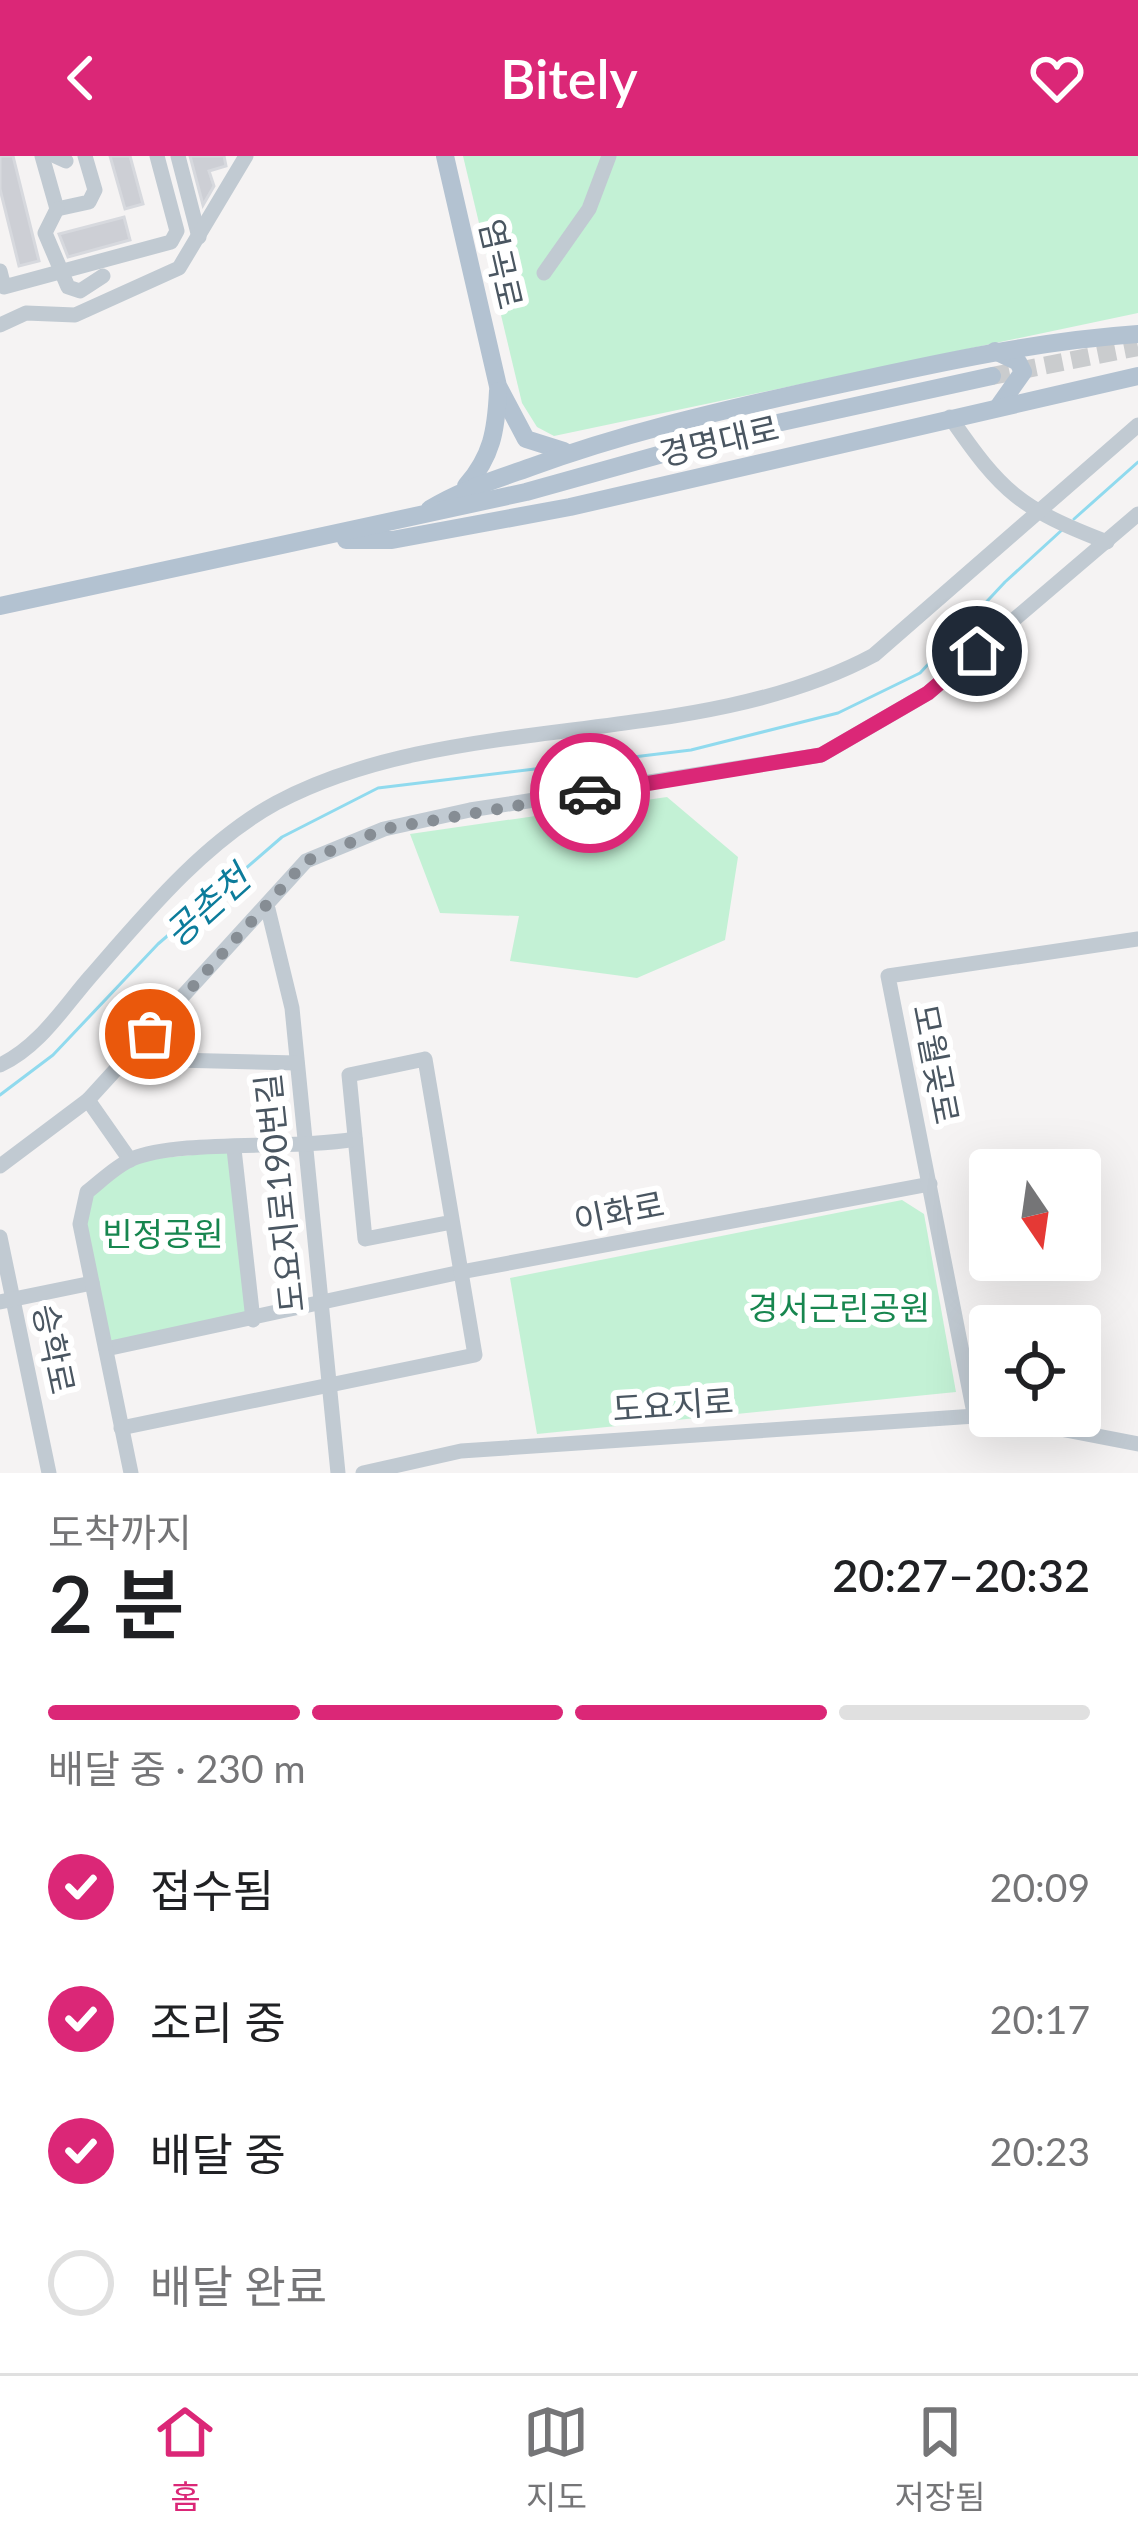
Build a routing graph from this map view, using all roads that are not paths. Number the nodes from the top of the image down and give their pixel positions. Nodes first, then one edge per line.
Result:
1 (42, 156) edge
2 (85, 156) edge
3 (157, 156) edge
4 (178, 156) edge
5 (246, 156) edge
6 (445, 156) edge
7 (609, 156) edge
8 (57, 209) junction
9 (199, 237) junction
10 (60, 272) junction
11 (544, 273) dead end
12 (103, 276) dead end
13 (1, 282) edge
14 (1138, 322) edge
15 (0, 325) edge
16 (1138, 334) edge
17 (1060, 339) junction
18 (995, 351) junction
19 (992, 376) tunnel mouth
20 (1138, 376) edge
21 (498, 386) junction
22 (999, 406) junction
23 (950, 417) junction
24 (1138, 424) edge
25 (568, 451) junction
26 (464, 489) junction
27 (1037, 515) junction
28 (416, 517) junction
29 (1134, 522) edge
30 (311, 540) junction
31 (1102, 540) junction
32 (0, 605) edge
33 (268, 909) junction
34 (1138, 940) edge
35 (150, 1034) junction
36 (297, 1063) junction
37 (0, 1065) edge
38 (88, 1100) junction
39 (355, 1139) junction
40 (305, 1148) junction
41 (234, 1149) junction
42 (130, 1160) junction
43 (0, 1166) edge
44 (930, 1184) junction
45 (452, 1222) junction
46 (0, 1237) edge
47 (461, 1272) junction
48 (92, 1283) junction
49 (6, 1300) edge
50 (321, 1304) junction
51 (253, 1320) junction
52 (969, 1345) edge
53 (106, 1349) junction
54 (329, 1385) junction
55 (969, 1416) edge
56 (122, 1428) junction
57 (1101, 1437) edge
58 (1138, 1444) edge
59 (49, 1473) edge
60 (131, 1473) edge
61 (338, 1473) edge
62 (363, 1473) edge

1 - 8 street
2 - 8 street
3 - 10 street
4 - 9 street
5 - 9 street
6 - 21 main road, 염곡로
7 - 11 street
8 - 10 street
9 - 15 street
10 - 12 street
10 - 13 street
14 - 17 main road
16 - 17 main road, 경명대로
17 - 18 main road, 경명대로
18 - 22 main road
18 - 25 main road, 경명대로
19 - 28 main road, 경명대로
20 - 22 main road, 경명대로
21 - 25 main road, 염곡로
21 - 26 main road, 염곡로
22 - 23 main road, 경명대로
23 - 27 street
23 - 30 main road, 경명대로
24 - 27 street
25 - 26 main road, 경명대로
26 - 28 main road, 경명대로
27 - 31 street
27 - 37 street
28 - 30 main road, 경명대로
29 - 31 street
30 - 32 main road, 경명대로
31 - 33 street
33 - 35 street
33 - 36 street, 도요지로190번길
34 - 44 street, 모월곶로
35 - 36 street
35 - 38 street
36 - 40 street, 도요지로190번길
38 - 42 street
38 - 43 street
39 - 40 street
39 - 45 street
39 - 45 street
40 - 41 street
40 - 50 street, 도요지로190번길
41 - 42 street
41 - 51 street
42 - 48 street
44 - 47 street, 이화로
44 - 52 street, 모월곶로
45 - 47 street
46 - 49 street, 승학로
47 - 50 street, 이화로
47 - 54 street
48 - 49 street
48 - 53 street
49 - 59 street, 승학로
50 - 51 street, 이화로
50 - 54 street, 도요지로190번길
51 - 53 street, 이화로
53 - 56 street
54 - 56 street
54 - 61 street, 도요지로190번길
55 - 62 street, 도요지로
56 - 60 street
57 - 58 street, 도요지로

